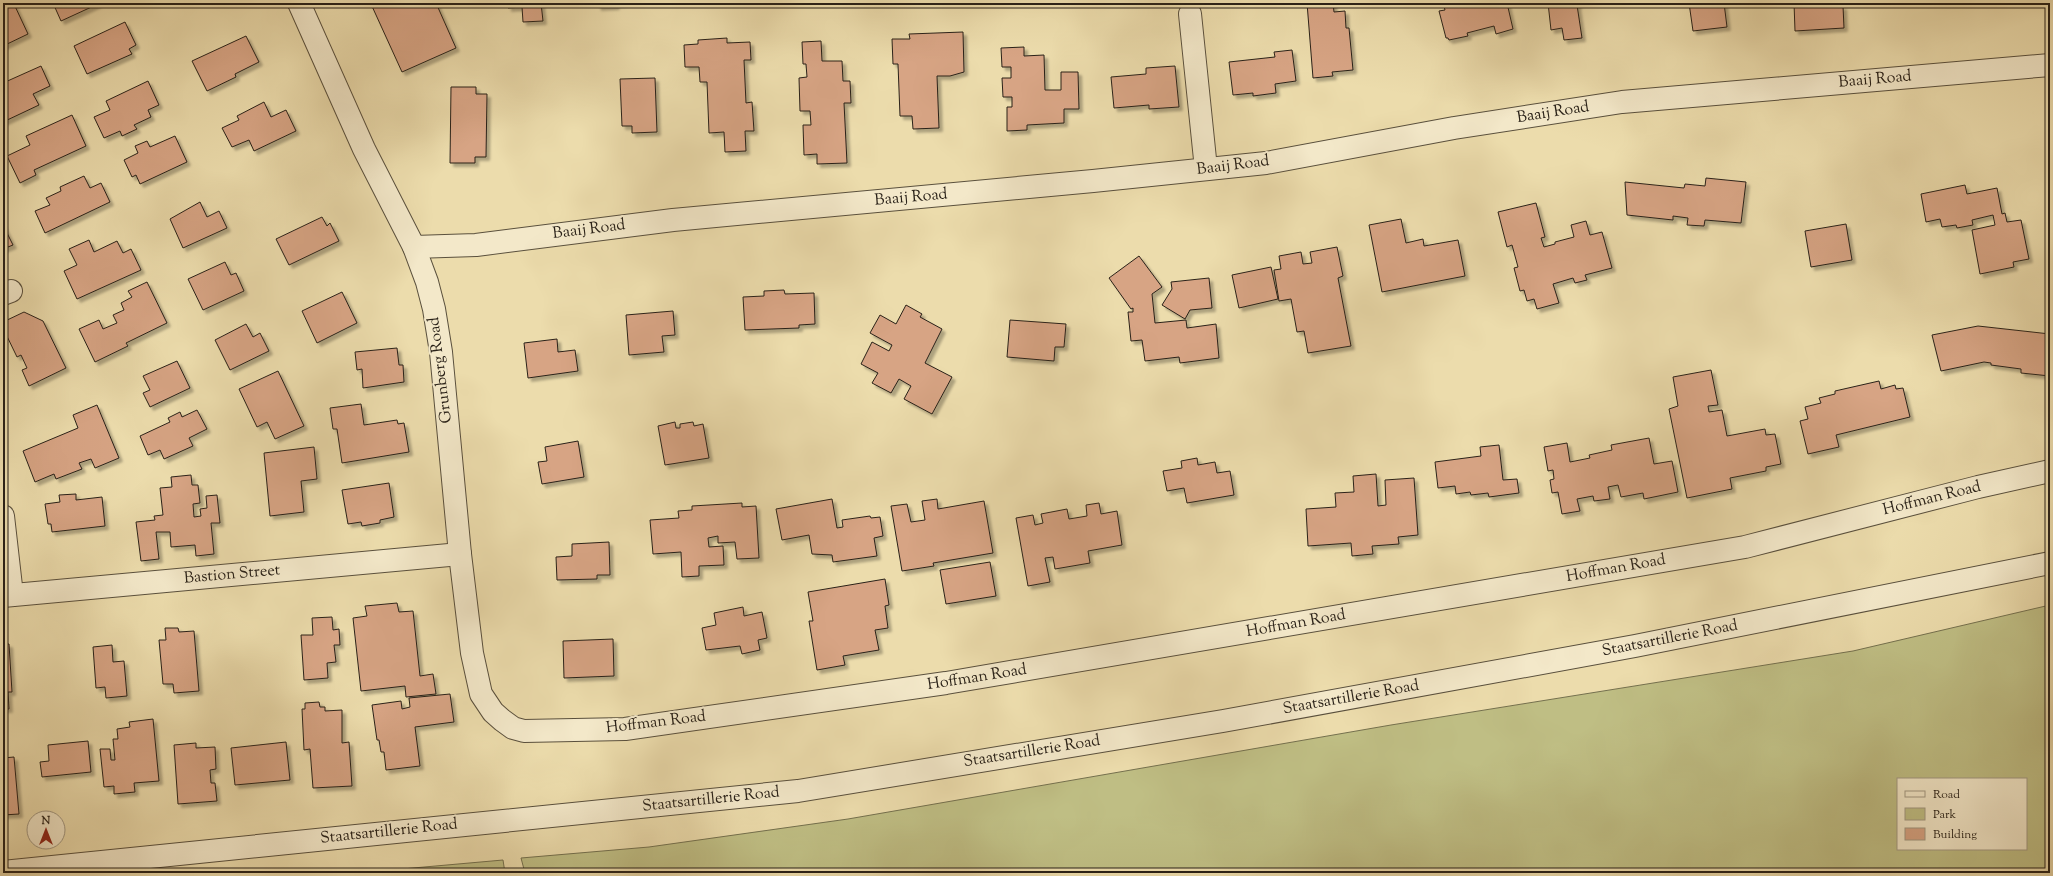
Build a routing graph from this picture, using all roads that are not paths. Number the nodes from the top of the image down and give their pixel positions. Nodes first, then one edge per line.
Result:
1 (299, 3) edge
2 (1190, 14) dead end
3 (2050, 65) edge
4 (1206, 169) junction
5 (414, 248) junction
6 (2050, 471) edge
7 (3, 516) edge
8 (460, 554) junction
9 (2050, 563) edge
10 (7, 596) edge
11 (535, 731) joint
12 (3, 872) edge

1 - 5 street, Grunberg Road
2 - 4 street
3 - 4 street, Baaij Road
4 - 5 street, Baaij Road
5 - 8 street, Grunberg Road
6 - 11 street, Hoffman Road
7 - 10 street
8 - 10 street, Bastion Street
8 - 11 street, Grunberg Road
9 - 12 street, Staatsartillerie Road

